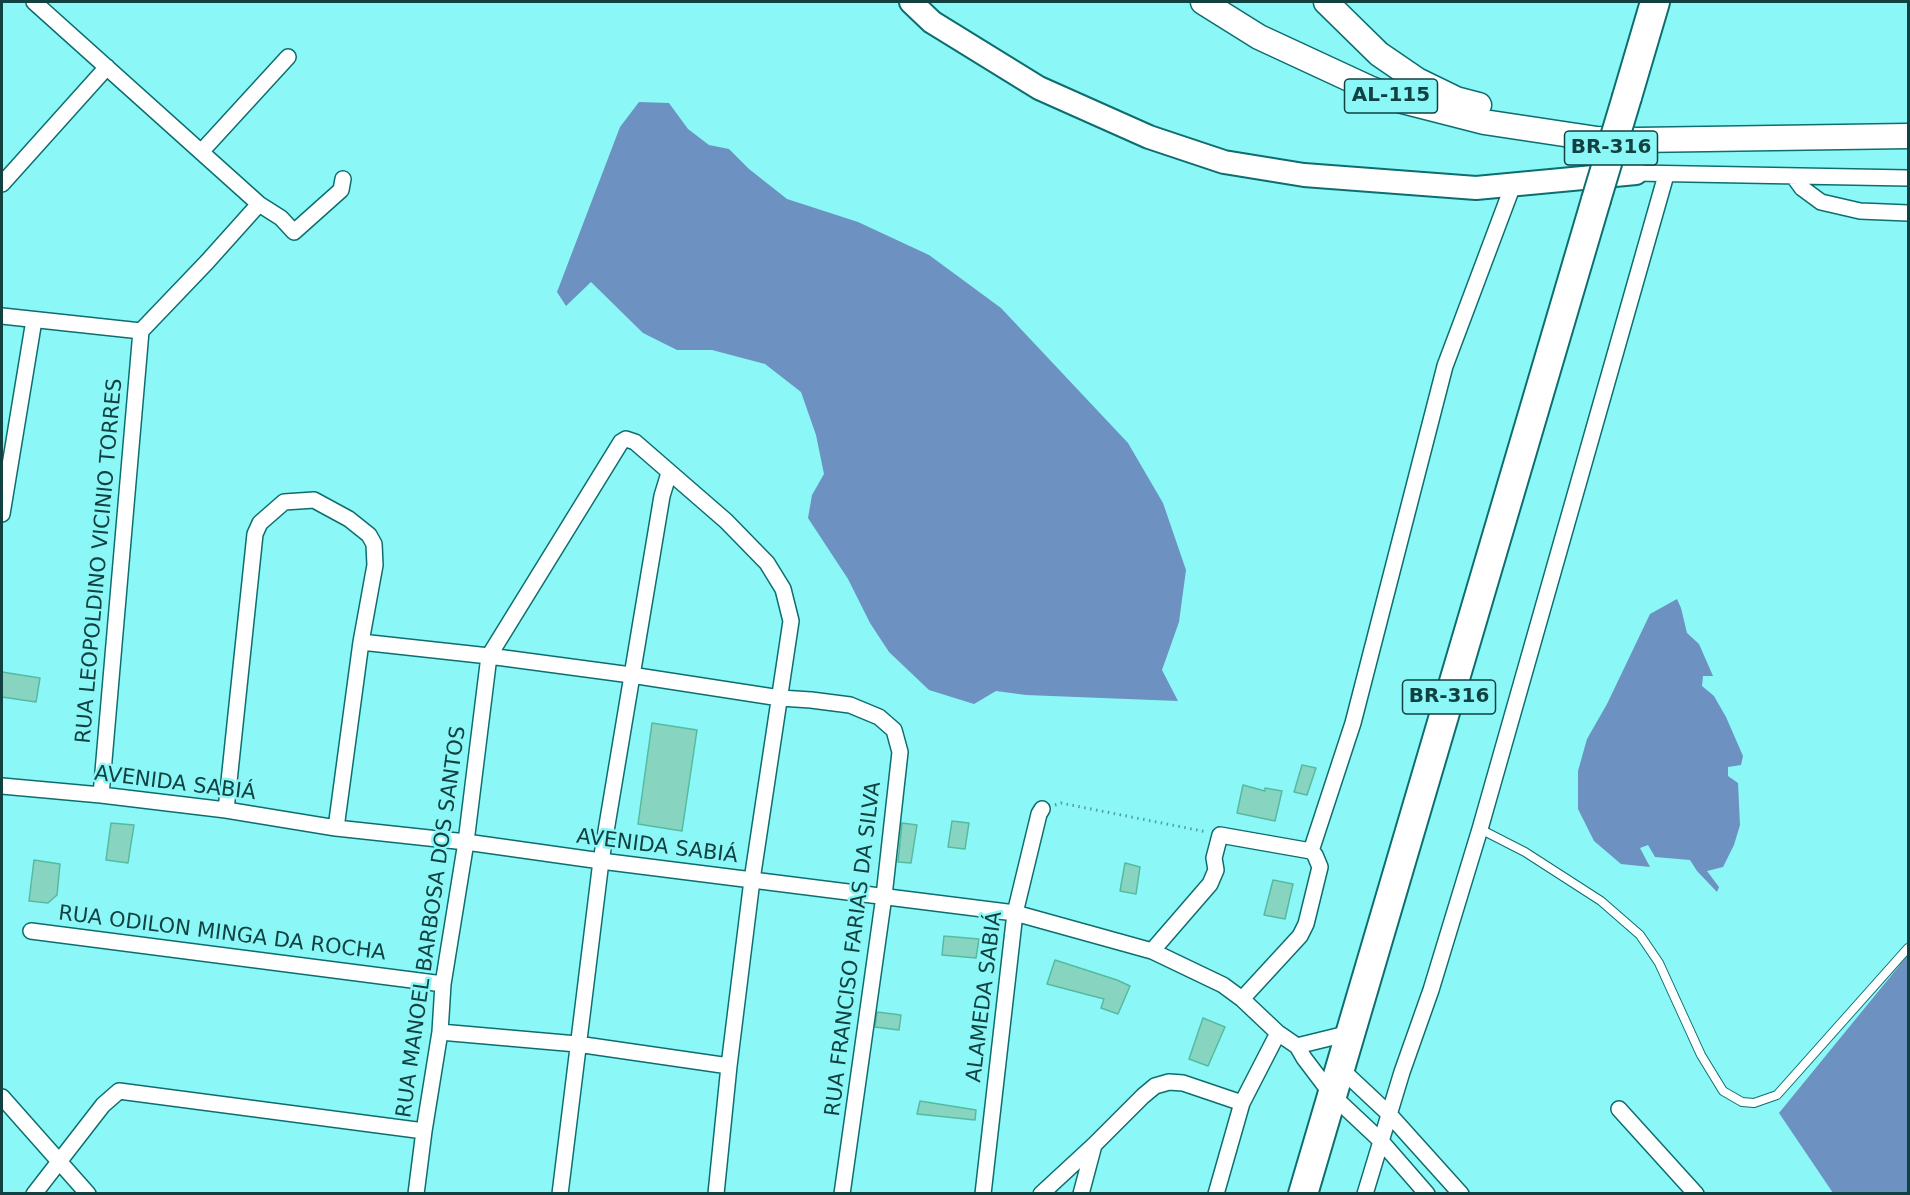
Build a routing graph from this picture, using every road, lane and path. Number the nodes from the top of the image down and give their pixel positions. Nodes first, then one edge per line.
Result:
1 (34, 2) edge
2 (911, 2) edge
3 (1203, 2) edge
4 (1326, 2) edge
5 (1655, 2) edge
6 (288, 57) dead end
7 (107, 68) junction
8 (1908, 136) edge
9 (1597, 139) junction
10 (201, 152) junction
11 (1636, 173) joint
12 (1666, 175) junction
13 (1794, 177) junction
14 (1908, 178) edge
15 (343, 179) dead end
16 (2, 184) edge
17 (1513, 185) junction
18 (259, 204) junction
19 (1908, 213) edge
20 (2, 316) edge
21 (34, 320) junction
22 (141, 331) junction
23 (669, 473) junction
24 (2, 514) edge
25 (361, 642) junction
26 (489, 656) junction
27 (631, 675) junction
28 (780, 698) junction
29 (2, 786) edge
30 (101, 795) junction
31 (1042, 809) joint
32 (226, 810) junction
33 (336, 828) junction
34 (1480, 829) junction
35 (1220, 835) junction
36 (466, 842) junction
37 (1311, 851) junction
38 (601, 861) junction
39 (752, 880) junction
40 (884, 896) junction
41 (1016, 913) junction
42 (31, 931) dead end
43 (1908, 948) edge
44 (1152, 951) junction
45 (443, 984) junction
46 (1242, 999) junction
47 (440, 1032) junction
48 (1278, 1033) junction
49 (1350, 1033) junction
50 (577, 1044) junction
51 (1297, 1046) junction
52 (729, 1065) junction
53 (1336, 1082) junction
54 (2, 1097) edge
55 (1242, 1103) junction
56 (1619, 1109) dead end
57 (1389, 1114) junction
58 (424, 1131) junction
59 (1380, 1140) junction
60 (1094, 1145) junction
61 (60, 1162) junction
62 (34, 1194) edge
63 (88, 1194) edge
64 (416, 1194) edge
65 (560, 1194) edge
66 (716, 1194) edge
67 (842, 1194) edge
68 (983, 1194) edge
69 (1041, 1194) edge
70 (1081, 1194) edge
71 (1216, 1194) edge
72 (1303, 1194) edge
73 (1365, 1194) edge
74 (1427, 1194) edge
75 (1461, 1194) edge
76 (1696, 1194) edge

1 - 7 street
2 - 17 street
3 - 9 main road, AL-115
4 - 9 main road
5 - 49 highway, BR-316, bridge
6 - 10 street
7 - 10 street
7 - 16 street
8 - 9 main road
10 - 18 street
11 - 12 street
11 - 17 street
12 - 13 street
12 - 34 street
13 - 14 street
13 - 19 street
15 - 18 street
17 - 37 street
18 - 22 street
20 - 21 street
21 - 22 street
21 - 24 street
22 - 30 street, RUA LEOPOLDINO VICINIO TORRES
23 - 26 street
23 - 27 street
23 - 28 street
25 - 26 street
25 - 32 street
25 - 33 street
26 - 27 street
26 - 36 street, RUA MANOEL BARBOSA DOS SANTOS
27 - 28 street
27 - 38 street
28 - 39 street
28 - 40 street, RUA FRANCISO FARIAS DA SILVA
29 - 30 street, AVENIDA SABIÁ
30 - 32 street, AVENIDA SABIÁ
31 - 35 path
31 - 41 street, ALAMEDA SABIÁ
32 - 33 street, AVENIDA SABIÁ
33 - 36 street, AVENIDA SABIÁ
34 - 43 lane
34 - 57 street
35 - 37 street
35 - 44 street
36 - 38 street, AVENIDA SABIÁ
36 - 45 street, RUA MANOEL BARBOSA DOS SANTOS
37 - 46 street
38 - 39 street, AVENIDA SABIÁ
38 - 50 street
39 - 40 street, AVENIDA SABIÁ
39 - 52 street
40 - 41 street, AVENIDA SABIÁ
40 - 67 street, RUA FRANCISO FARIAS DA SILVA
41 - 44 street, AVENIDA SABIÁ
41 - 68 street, ALAMEDA SABIÁ
42 - 45 street, RUA ODILON MINGA DA ROCHA
44 - 46 street, AVENIDA SABIÁ
45 - 47 street, RUA MANOEL BARBOSA DOS SANTOS
46 - 48 street, AVENIDA SABIÁ
47 - 50 street
47 - 58 street, RUA MANOEL BARBOSA DOS SANTOS
48 - 51 street, AVENIDA SABIÁ
48 - 55 street
49 - 51 street
49 - 53 highway, BR-316
50 - 52 street
50 - 65 street
51 - 53 street
52 - 66 street
53 - 57 street
53 - 59 street
53 - 72 highway, BR-316
54 - 61 street
55 - 60 street
55 - 71 street
56 - 76 street
57 - 59 street
57 - 75 street
58 - 61 street
58 - 64 street, RUA MANOEL BARBOSA DOS SANTOS
59 - 73 street
59 - 74 street
60 - 69 street
60 - 70 street
61 - 62 street
61 - 63 street

